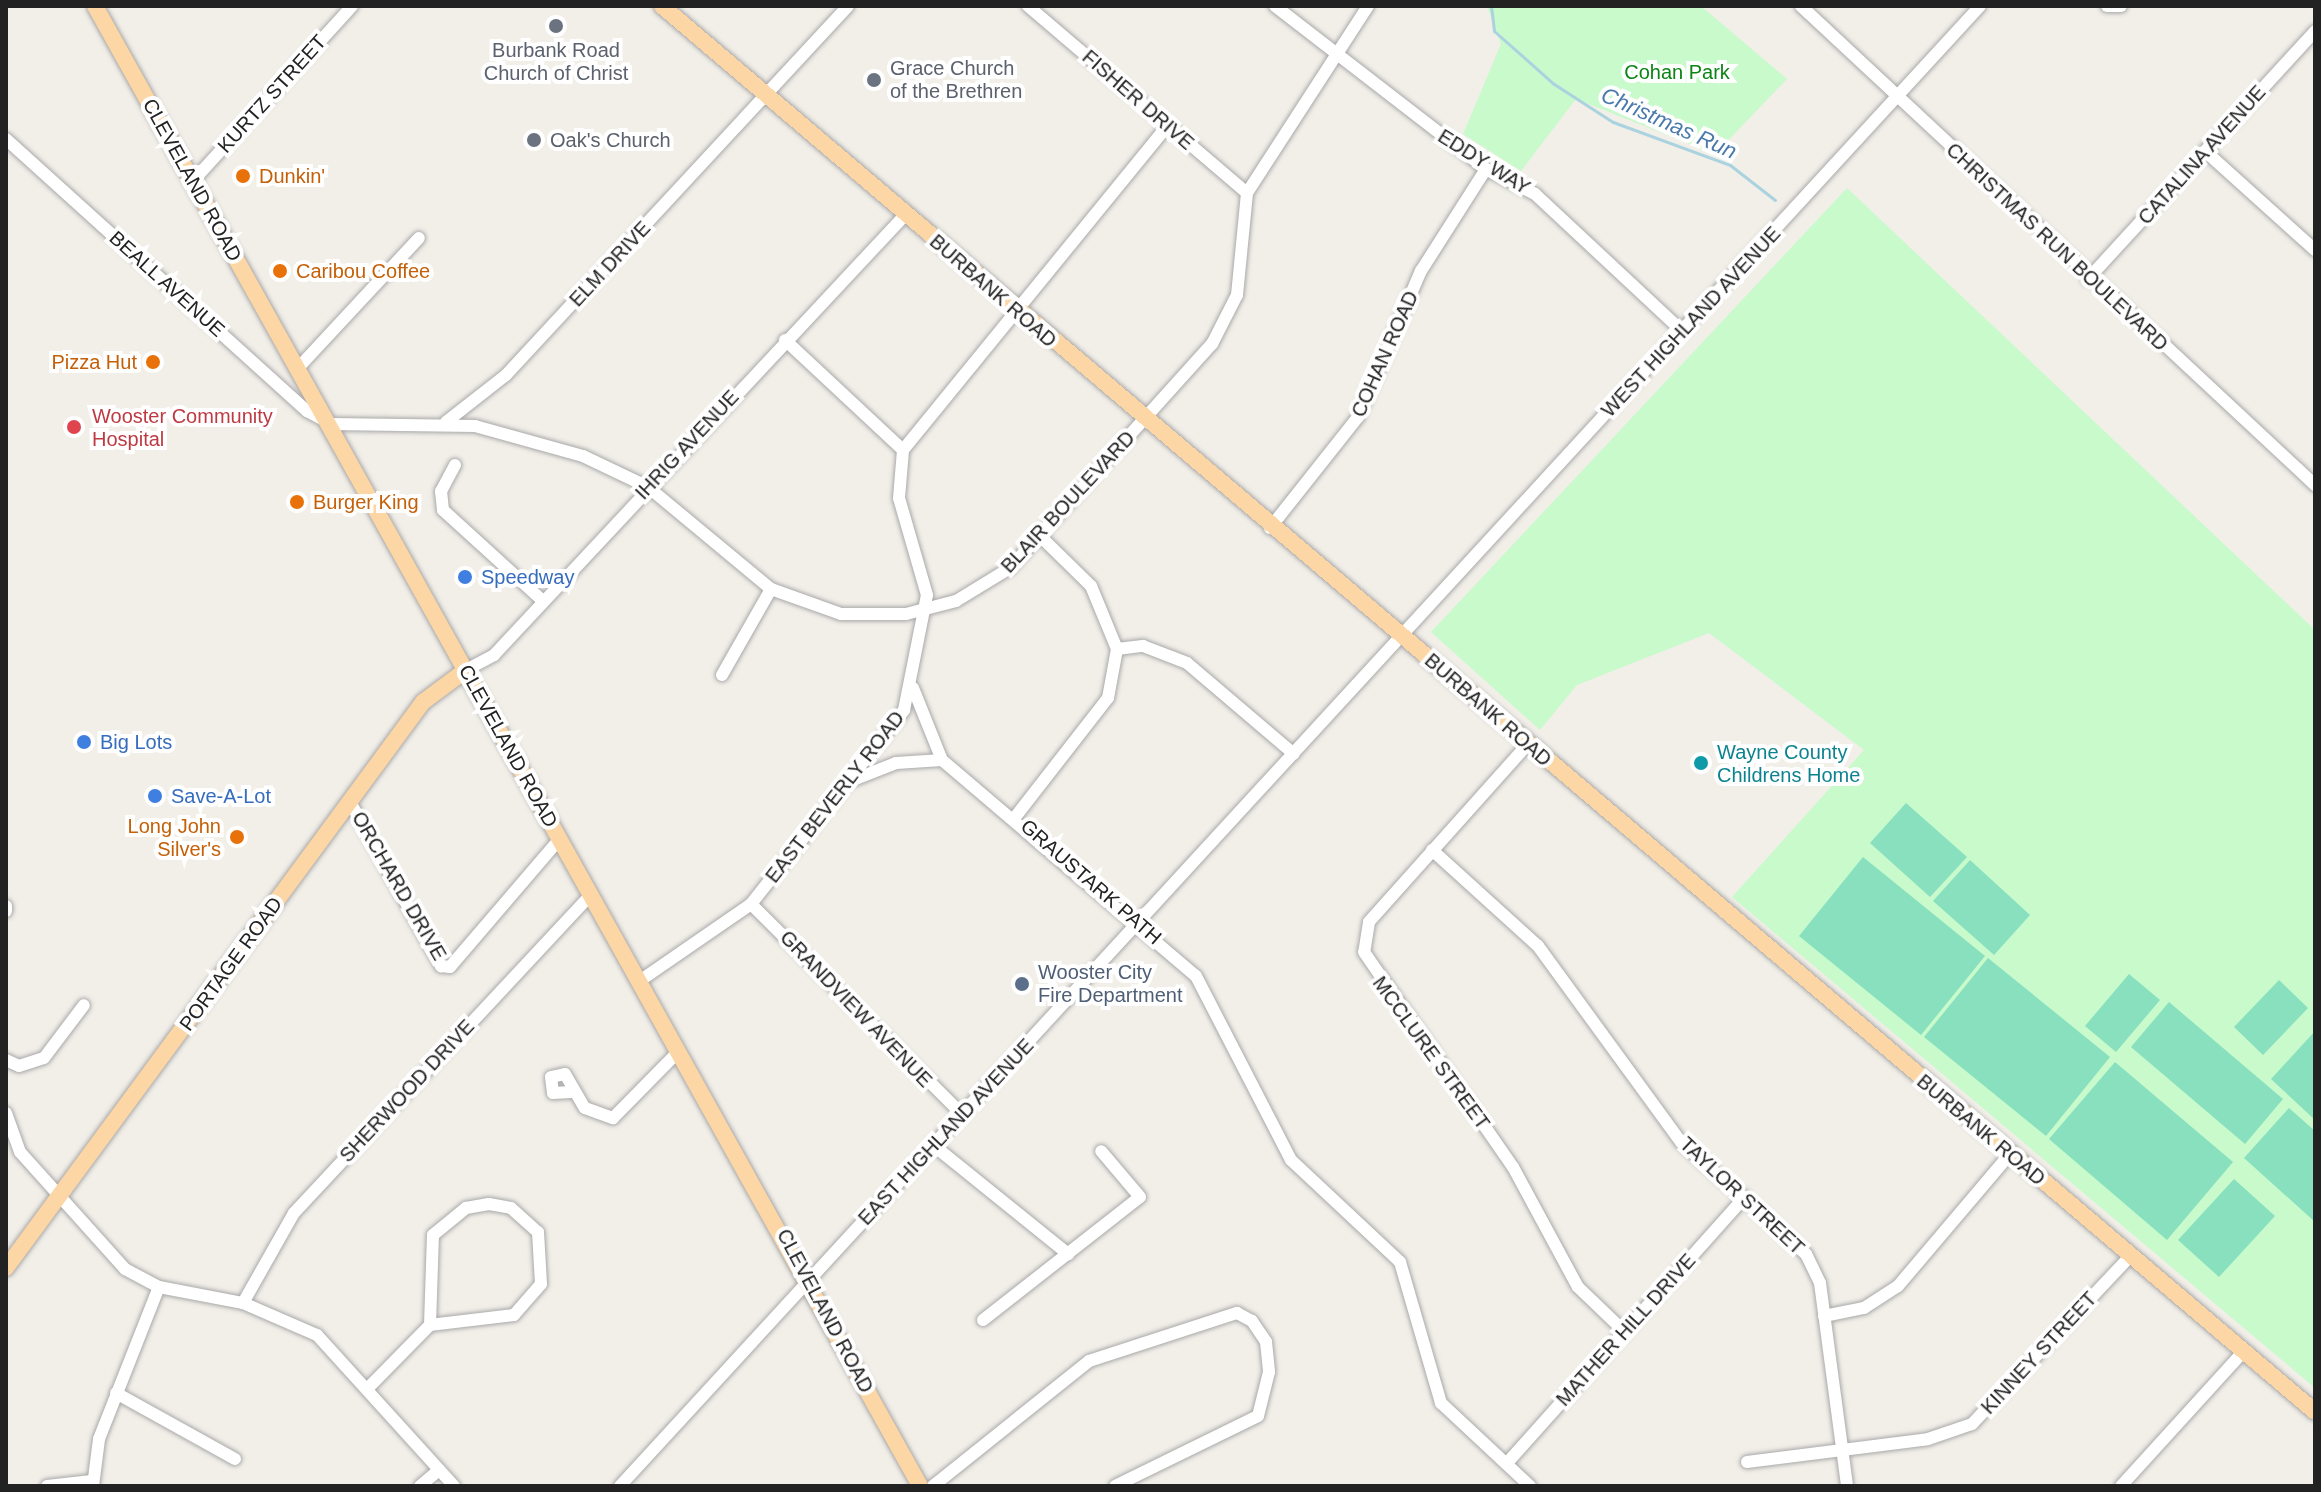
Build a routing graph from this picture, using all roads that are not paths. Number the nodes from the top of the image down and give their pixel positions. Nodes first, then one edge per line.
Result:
1 (95, 6) edge
2 (352, 6) edge
3 (662, 6) edge
4 (848, 6) edge
5 (1028, 6) edge
6 (1275, 6) edge
7 (1368, 6) edge
8 (1801, 6) edge
9 (1980, 6) edge
10 (2107, 6) edge
11 (2121, 6) edge
12 (2315, 31) edge
13 (1336, 59) junction
14 (1899, 95) junction
15 (767, 96) junction
16 (1168, 125) junction
17 (6, 139) edge
18 (2205, 151) junction
19 (1486, 169) junction
20 (192, 182) junction
21 (1247, 193) junction
22 (905, 215) junction
23 (419, 238) dead end
24 (2315, 250) edge
25 (2088, 279) junction
26 (1018, 313) junction
27 (1682, 331) junction
28 (785, 340) junction
29 (299, 367) junction
30 (1143, 420) junction
31 (445, 422) junction
32 (331, 424) junction
33 (903, 450) junction
34 (455, 465) dead end
35 (2315, 485) edge
36 (648, 487) junction
37 (1270, 528) junction
38 (1040, 536) junction
39 (771, 589) junction
40 (543, 601) junction
41 (926, 611) junction
42 (1403, 637) junction
43 (1117, 649) junction
44 (466, 670) junction
45 (722, 675) dead end
46 (913, 688) junction
47 (1527, 745) junction
48 (1294, 754) junction
49 (942, 760) junction
50 (850, 781) junction
51 (350, 802) junction
52 (1016, 816) junction
53 (559, 840) junction
54 (1432, 850) junction
55 (591, 894) junction
56 (751, 904) junction
57 (1140, 923) junction
58 (641, 980) junction
59 (84, 1005) dead end
60 (679, 1051) junction
61 (6, 1060) edge
62 (571, 1092) dead end
63 (6, 1113) edge
64 (962, 1114) junction
65 (933, 1145) junction
66 (1101, 1151) dead end
67 (2009, 1155) junction
68 (62, 1194) junction
69 (1745, 1197) junction
70 (1068, 1254) junction
71 (2131, 1255) junction
72 (6, 1268) edge
73 (809, 1279) junction
74 (159, 1287) junction
75 (243, 1303) junction
76 (1824, 1316) junction
77 (983, 1320) dead end
78 (430, 1325) junction
79 (1625, 1332) junction
80 (2243, 1352) junction
81 (369, 1387) junction
82 (116, 1393) junction
83 (2315, 1412) edge
84 (1842, 1451) junction
85 (235, 1459) dead end
86 (1747, 1462) dead end
87 (1507, 1463) junction
88 (439, 1470) junction
89 (92, 1484) edge
90 (920, 1485) edge
91 (47, 1486) edge
92 (420, 1486) edge
93 (454, 1486) edge
94 (620, 1486) edge
95 (1115, 1486) edge
96 (1530, 1486) edge
97 (1847, 1486) edge
98 (2121, 1486) edge

1 - 20 main road, CLEVELAND ROAD
2 - 20 street, KURTZ STREET
3 - 15 main road, BURBANK ROAD
4 - 15 street, ELM DRIVE
5 - 16 street, FISHER DRIVE
6 - 13 street, EDDY WAY
7 - 13 street
8 - 14 street, CHRISTMAS RUN BOULEVARD
9 - 14 street, WEST HIGHLAND AVENUE
10 - 11 street
12 - 18 street, CATALINA AVENUE
13 - 19 street, EDDY WAY
13 - 21 street
14 - 25 street, CHRISTMAS RUN BOULEVARD
14 - 27 street, WEST HIGHLAND AVENUE
15 - 22 main road, BURBANK ROAD
15 - 31 street, ELM DRIVE
16 - 21 street, FISHER DRIVE
16 - 26 street
17 - 32 street, BEALL AVENUE
18 - 24 street
18 - 25 street, CATALINA AVENUE
19 - 27 street, EDDY WAY
19 - 37 street, COHAN ROAD
20 - 29 main road, CLEVELAND ROAD
21 - 30 street, BLAIR BOULEVARD
22 - 26 main road, BURBANK ROAD
22 - 28 street, IHRIG AVENUE
23 - 29 street
25 - 35 street, CHRISTMAS RUN BOULEVARD
26 - 30 main road, BURBANK ROAD
26 - 33 street
27 - 42 street, WEST HIGHLAND AVENUE
28 - 33 street
28 - 36 street, IHRIG AVENUE
29 - 32 main road, CLEVELAND ROAD
30 - 37 main road, BURBANK ROAD
30 - 38 street, BLAIR BOULEVARD
31 - 32 street, BLAIR BOULEVARD
31 - 36 street, BLAIR BOULEVARD
32 - 44 main road, CLEVELAND ROAD
33 - 41 street, EAST BEVERLY ROAD
34 - 40 street
36 - 39 street, BLAIR BOULEVARD
36 - 40 street, IHRIG AVENUE
37 - 42 main road, BURBANK ROAD
38 - 41 street, BLAIR BOULEVARD
38 - 43 street
39 - 41 street, BLAIR BOULEVARD
39 - 45 street
40 - 44 street, IHRIG AVENUE
41 - 46 street, EAST BEVERLY ROAD
42 - 47 main road, BURBANK ROAD
42 - 48 street, EAST HIGHLAND AVENUE
43 - 48 street
43 - 52 street
44 - 51 main road, PORTAGE ROAD
44 - 53 main road, CLEVELAND ROAD
46 - 49 street
46 - 50 street, EAST BEVERLY ROAD
47 - 54 street, MCCLURE STREET
47 - 67 main road, BURBANK ROAD
48 - 57 street, EAST HIGHLAND AVENUE
49 - 50 street
49 - 52 street, GRAUSTARK PATH
50 - 56 street, EAST BEVERLY ROAD
51 - 53 street, ORCHARD DRIVE
51 - 68 main road, PORTAGE ROAD
52 - 57 street, GRAUSTARK PATH
53 - 55 main road, CLEVELAND ROAD
54 - 69 street, TAYLOR STREET
54 - 79 street, MCCLURE STREET
55 - 58 main road, CLEVELAND ROAD
55 - 75 street, SHERWOOD DRIVE
56 - 58 street, EAST BEVERLY ROAD
56 - 64 street, GRANDVIEW AVENUE
57 - 64 street, EAST HIGHLAND AVENUE
57 - 87 street, GRAUSTARK PATH
58 - 60 main road, CLEVELAND ROAD
59 - 61 street
60 - 62 street
60 - 73 main road, CLEVELAND ROAD
63 - 68 street
64 - 65 street, EAST HIGHLAND AVENUE
65 - 70 street
65 - 73 street, EAST HIGHLAND AVENUE
66 - 70 street
67 - 71 main road, BURBANK ROAD
67 - 76 street
68 - 72 main road, PORTAGE ROAD
68 - 74 street
69 - 76 street, TAYLOR STREET
69 - 79 street, MATHER HILL DRIVE
70 - 77 street
71 - 80 main road, BURBANK ROAD
71 - 84 street, KINNEY STREET
73 - 90 main road, CLEVELAND ROAD
73 - 94 street, EAST HIGHLAND AVENUE
74 - 75 street
74 - 82 street
75 - 81 street
76 - 84 street, TAYLOR STREET
78 - 78 street
78 - 81 street
79 - 87 street, MATHER HILL DRIVE
80 - 83 main road, BURBANK ROAD
80 - 98 street
81 - 88 street
82 - 85 street
82 - 89 street
84 - 86 street, KINNEY STREET
84 - 97 street, TAYLOR STREET
87 - 96 street, GRAUSTARK PATH
88 - 92 street
88 - 93 street
89 - 91 street
90 - 95 street

